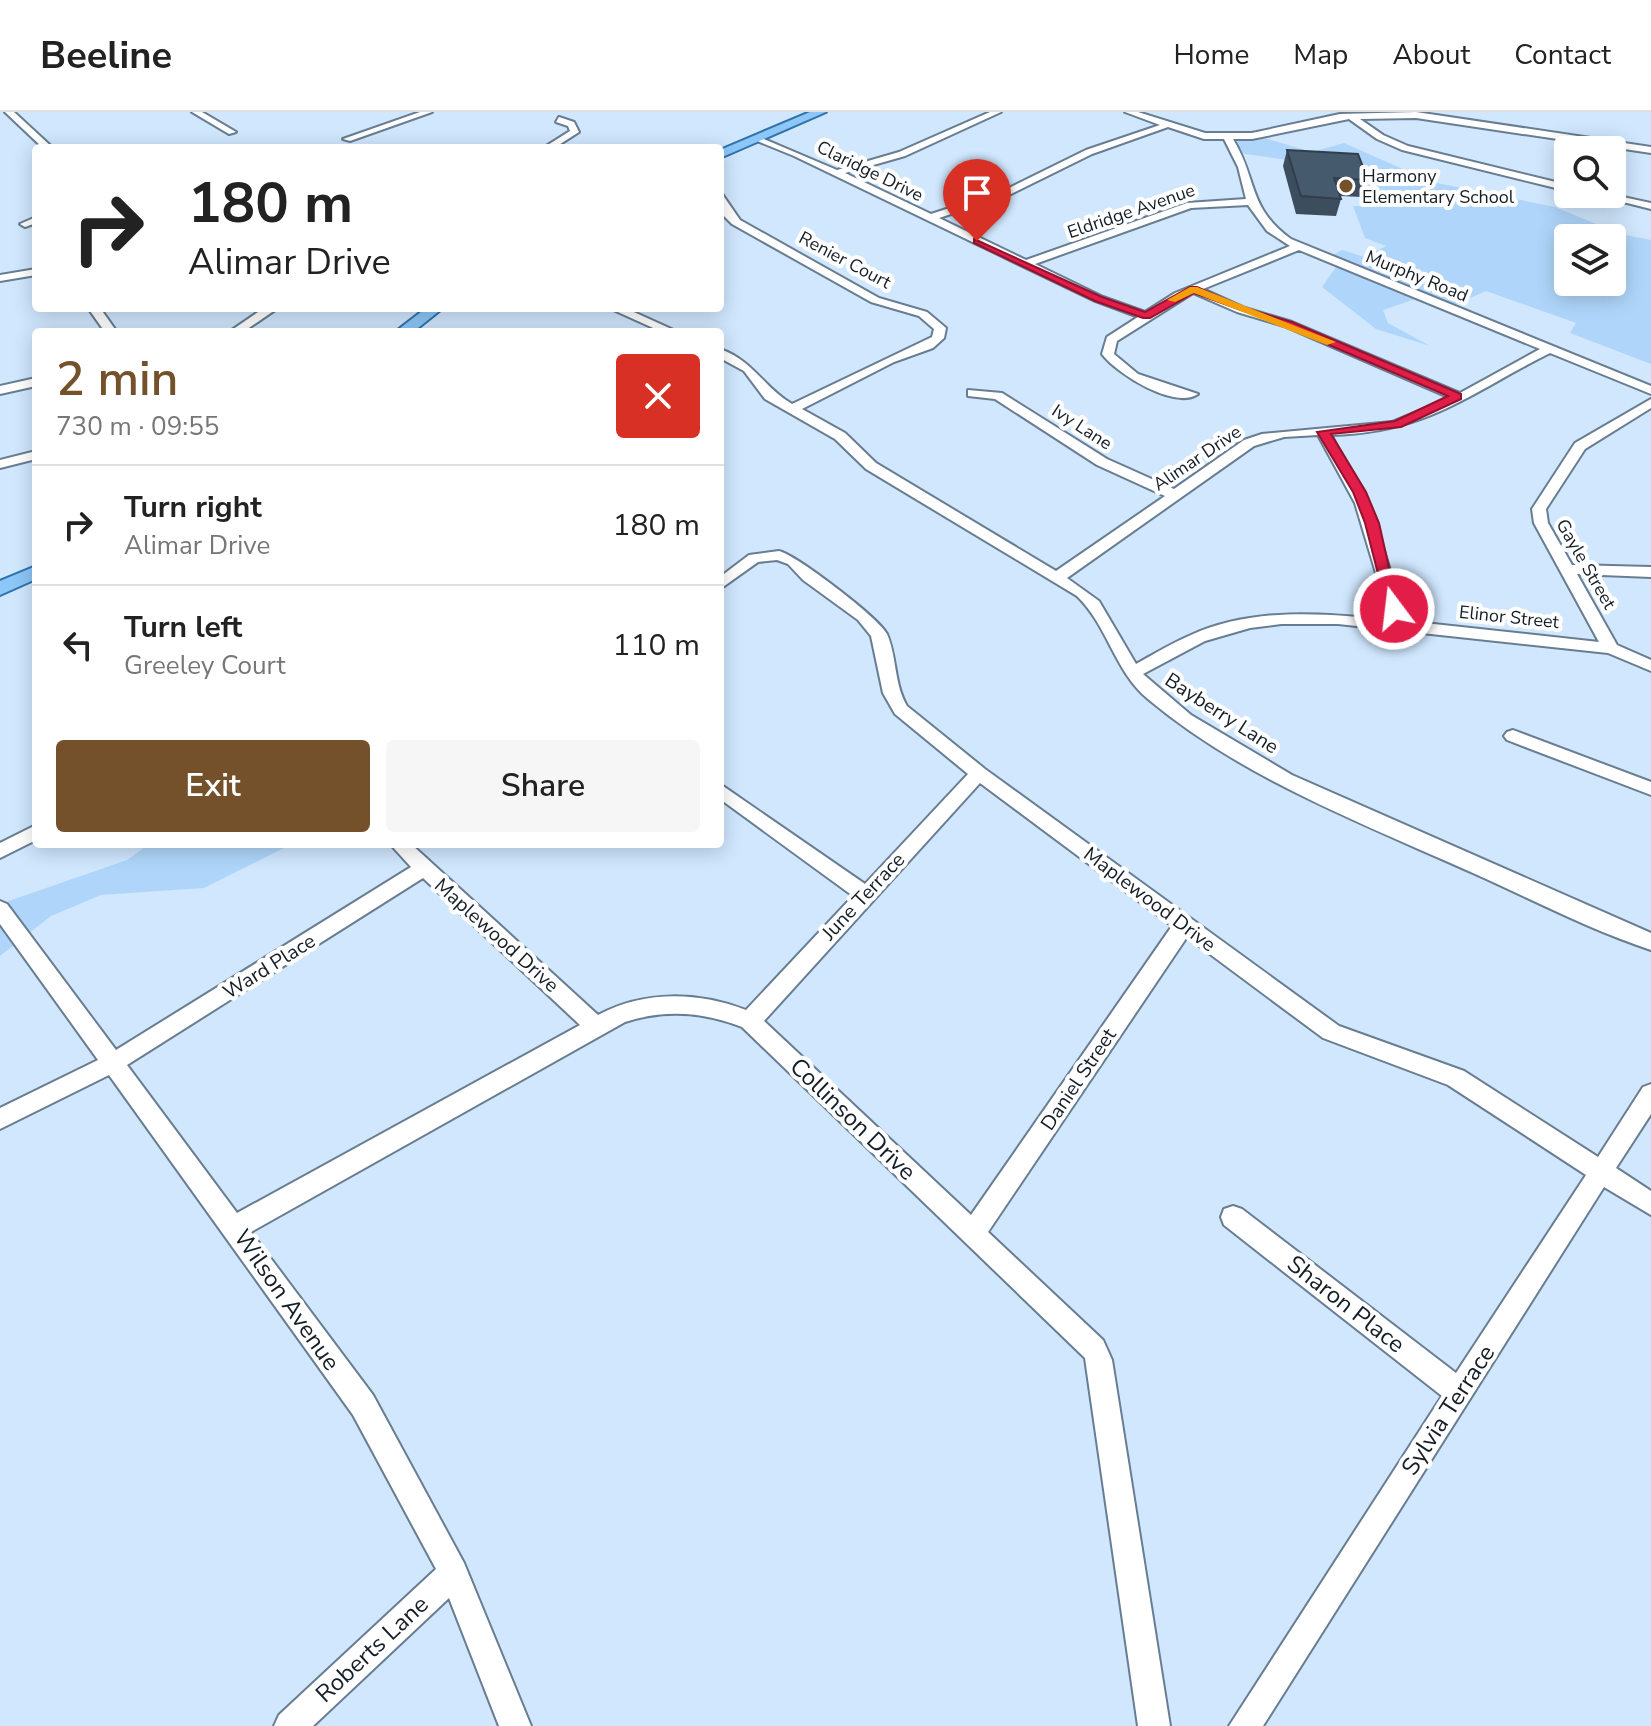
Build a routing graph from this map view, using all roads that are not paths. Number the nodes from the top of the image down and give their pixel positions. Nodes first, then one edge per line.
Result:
1 (9, 112) edge
2 (196, 112) edge
3 (428, 112) edge
4 (820, 112) edge
5 (997, 112) edge
6 (1129, 112) edge
7 (1156, 112) edge
8 (1476, 112) edge
9 (1415, 114) edge
10 (1351, 117) junction
11 (1145, 118) junction
12 (386, 119) dead end
13 (559, 120) dead end
14 (1470, 121) junction
15 (396, 123) junction
16 (1167, 125) junction
17 (232, 132) dead end
18 (1204, 136) junction
19 (1252, 136) junction
20 (754, 138) junction
21 (1228, 138) junction
22 (347, 139) dead end
23 (44, 144) edge
24 (555, 144) edge
25 (1237, 150) junction
26 (1651, 150) edge
27 (724, 152) edge
28 (836, 173) junction
29 (1554, 185) edge
30 (1626, 201) edge
31 (1249, 202) junction
32 (724, 204) edge
33 (1651, 206) edge
34 (930, 218) junction
35 (1297, 247) junction
36 (1025, 264) junction
37 (32, 273) edge
38 (0, 278) edge
39 (1193, 289) junction
40 (266, 312) edge
41 (430, 312) edge
42 (624, 312) edge
43 (1146, 316) junction
44 (241, 328) edge
45 (408, 328) edge
46 (662, 328) edge
47 (1551, 348) junction
48 (724, 355) edge
49 (32, 383) edge
50 (0, 390) edge
51 (1651, 390) edge
52 (972, 393) dead end
53 (1192, 394) dead end
54 (1457, 396) junction
55 (1651, 403) edge
56 (792, 409) junction
57 (1323, 432) junction
58 (32, 456) edge
59 (0, 464) edge
60 (1173, 494) junction
61 (1569, 569) junction
62 (1651, 572) edge
63 (32, 574) edge
64 (1058, 577) junction
65 (724, 581) edge
66 (0, 589) edge
67 (1399, 625) junction
68 (1611, 648) junction
69 (1651, 666) edge
70 (1132, 673) junction
71 (1513, 736) dead end
72 (979, 773) junction
73 (1651, 789) edge
74 (724, 793) edge
75 (32, 834) edge
76 (403, 848) edge
77 (0, 851) edge
78 (424, 868) junction
79 (864, 894) junction
80 (0, 909) edge
81 (1184, 925) junction
82 (1651, 942) edge
83 (750, 1021) junction
84 (595, 1026) junction
85 (114, 1062) junction
86 (1651, 1094) edge
87 (0, 1119) edge
88 (1601, 1172) junction
89 (1651, 1204) edge
90 (1233, 1217) dead end
91 (236, 1227) junction
92 (973, 1233) junction
93 (1459, 1392) junction
94 (454, 1573) junction
95 (290, 1726) edge
96 (515, 1726) edge
97 (1154, 1726) edge
98 (1245, 1726) edge

1 - 23 street
2 - 17 street
3 - 15 street
4 - 20 main road
5 - 28 street
6 - 11 street
7 - 11 street
8 - 14 street
9 - 10 street
9 - 14 street
10 - 19 street
10 - 29 street
11 - 16 street
12 - 15 street
13 - 24 street
14 - 26 street
15 - 22 street
16 - 18 street
16 - 34 street
18 - 21 street
18 - 25 street
19 - 21 street
19 - 25 street
20 - 27 main road
20 - 28 street, Claridge Drive
21 - 25 street, Murphy Road
25 - 31 street, Murphy Road
28 - 34 street, Claridge Drive
30 - 33 street
31 - 35 street, Murphy Road
31 - 36 street, Eldridge Avenue
32 - 56 street, Renier Court
34 - 36 street, Claridge Drive
35 - 39 street
35 - 47 street, Murphy Road
36 - 43 street, Claridge Drive
37 - 38 street
39 - 43 street
39 - 54 street
40 - 44 street
41 - 45 main road
42 - 46 street
43 - 53 street
47 - 51 street, Murphy Road
47 - 54 street, Alimar Drive
48 - 56 street, Bayberry Lane
49 - 50 street
52 - 60 street, Ivy Lane
54 - 57 street, Alimar Drive
55 - 61 street, Gayle Street
56 - 64 street, Bayberry Lane
57 - 60 street, Alimar Drive
57 - 67 street
58 - 59 street
60 - 64 street, Alimar Drive
61 - 62 street
61 - 68 street, Gayle Street
63 - 66 main road
64 - 70 street, Bayberry Lane
65 - 72 street, Maplewood Drive
67 - 68 street, Elinor Street
67 - 70 street, Elinor Street
68 - 69 street, Elinor Street
70 - 82 street, Bayberry Lane
71 - 73 street
72 - 79 street, June Terrace
72 - 81 street, Maplewood Drive
74 - 79 street
75 - 77 street
76 - 78 street, Maplewood Drive
78 - 84 street, Maplewood Drive
78 - 85 street, Ward Place
79 - 83 street, June Terrace
80 - 85 street, Wilson Avenue
81 - 88 street, Maplewood Drive
81 - 92 street, Daniel Street
83 - 84 street, Collinson Drive
83 - 92 street, Collinson Drive
84 - 91 street, Collinson Drive
85 - 87 street, Ward Place
85 - 91 street, Wilson Avenue
86 - 88 street, Sylvia Terrace
88 - 89 street, Maplewood Drive
88 - 93 street, Sylvia Terrace
90 - 93 street, Sharon Place
91 - 94 street, Wilson Avenue
92 - 97 street, Collinson Drive
93 - 98 street, Sylvia Terrace
94 - 95 street, Roberts Lane
94 - 96 street, Wilson Avenue

